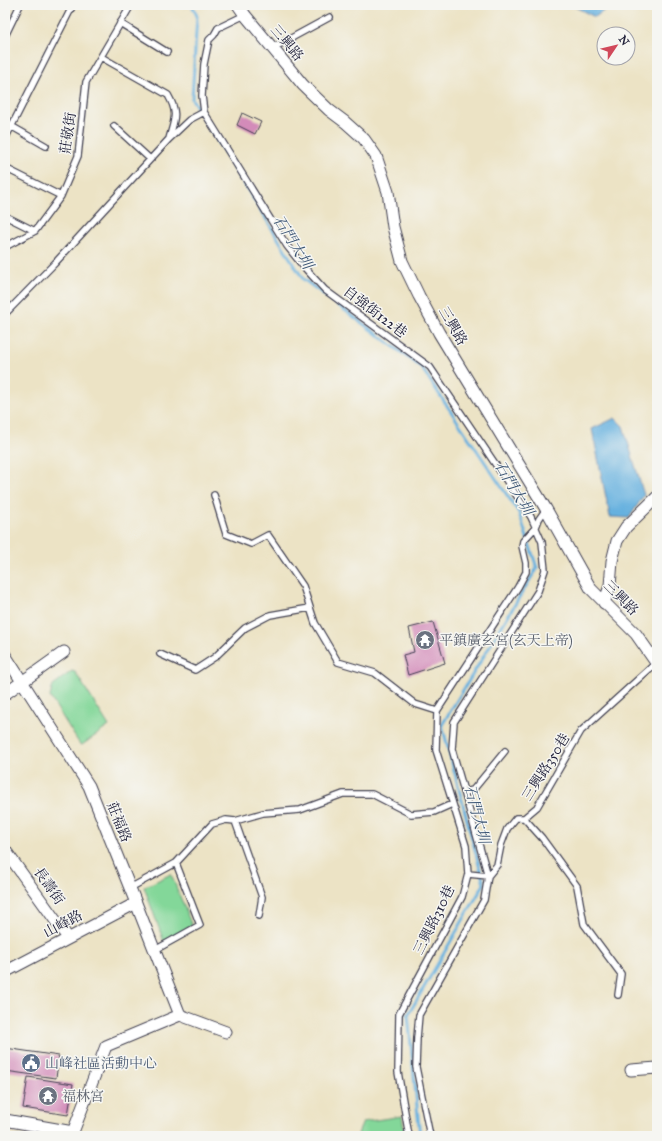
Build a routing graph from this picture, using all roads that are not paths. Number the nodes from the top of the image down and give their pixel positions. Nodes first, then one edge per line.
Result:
1 (20, 5) edge
2 (73, 5) edge
3 (130, 5) edge
4 (238, 5) edge
5 (245, 16) junction
6 (330, 17) dead end
7 (120, 23) junction
8 (5, 36) edge
9 (273, 48) junction
10 (167, 52) dead end
11 (101, 57) junction
12 (202, 113) junction
13 (11, 126) junction
14 (114, 126) dead end
15 (5, 139) edge
16 (169, 139) junction
17 (46, 146) dead end
18 (150, 159) junction
19 (5, 168) edge
20 (61, 196) junction
21 (5, 216) edge
22 (35, 231) junction
23 (5, 246) edge
24 (5, 304) edge
25 (7, 312) edge
26 (214, 495) dead end
27 (657, 497) edge
28 (546, 509) junction
29 (535, 528) junction
30 (604, 604) junction
31 (310, 608) junction
32 (64, 652) dead end
33 (5, 654) edge
34 (160, 654) dead end
35 (657, 664) edge
36 (22, 682) junction
37 (5, 694) edge
38 (437, 711) junction
39 (505, 751) dead end
40 (465, 792) junction
41 (452, 804) junction
42 (524, 818) junction
43 (235, 821) junction
44 (5, 850) edge
45 (176, 863) junction
46 (470, 874) junction
47 (487, 876) junction
48 (130, 888) junction
49 (136, 903) junction
50 (260, 916) dead end
51 (68, 938) junction
52 (155, 950) junction
53 (5, 972) edge
54 (618, 994) dead end
55 (180, 1015) junction
56 (226, 1032) dead end
57 (657, 1068) edge
58 (631, 1070) dead end
59 (5, 1120) edge
60 (73, 1134) edge
61 (409, 1136) edge
62 (430, 1136) edge

1 - 8 lane
2 - 13 lane
3 - 7 lane, 莊敬街
4 - 5 street, 三興路
5 - 9 street, 三興路
5 - 12 lane
6 - 9 lane
7 - 10 lane
7 - 11 lane, 莊敬街
9 - 28 street, 三興路
11 - 16 lane
11 - 20 lane, 莊敬街
12 - 16 lane
12 - 29 lane, 自強街122巷
13 - 15 lane
13 - 17 lane
14 - 18 lane
16 - 18 lane
18 - 25 lane
19 - 20 lane
20 - 22 lane, 莊敬街
21 - 22 lane
22 - 23 lane, 莊敬街
24 - 25 lane
26 - 31 lane
27 - 30 street
28 - 29 lane
28 - 30 street, 三興路
29 - 38 lane
29 - 40 lane
30 - 35 street, 三興路
31 - 34 lane
31 - 38 lane
32 - 36 street
33 - 36 street, 莊福路
35 - 42 lane, 三興路350巷
36 - 37 street
36 - 48 street, 莊福路
38 - 41 lane, 三興路310巷
39 - 40 lane
40 - 47 lane
41 - 43 lane
41 - 46 lane, 三興路310巷
42 - 47 lane, 三興路350巷
42 - 54 lane
43 - 45 lane
43 - 50 lane
44 - 51 street, 長壽街
45 - 48 lane
45 - 52 lane
46 - 47 lane
46 - 61 lane, 三興路310巷
47 - 62 lane
48 - 49 street, 莊福路
49 - 51 street, 山峰路
49 - 52 street, 莊福路
51 - 53 street, 山峰路
52 - 55 street, 莊福路
55 - 56 street
55 - 60 street
57 - 58 street
59 - 60 street

